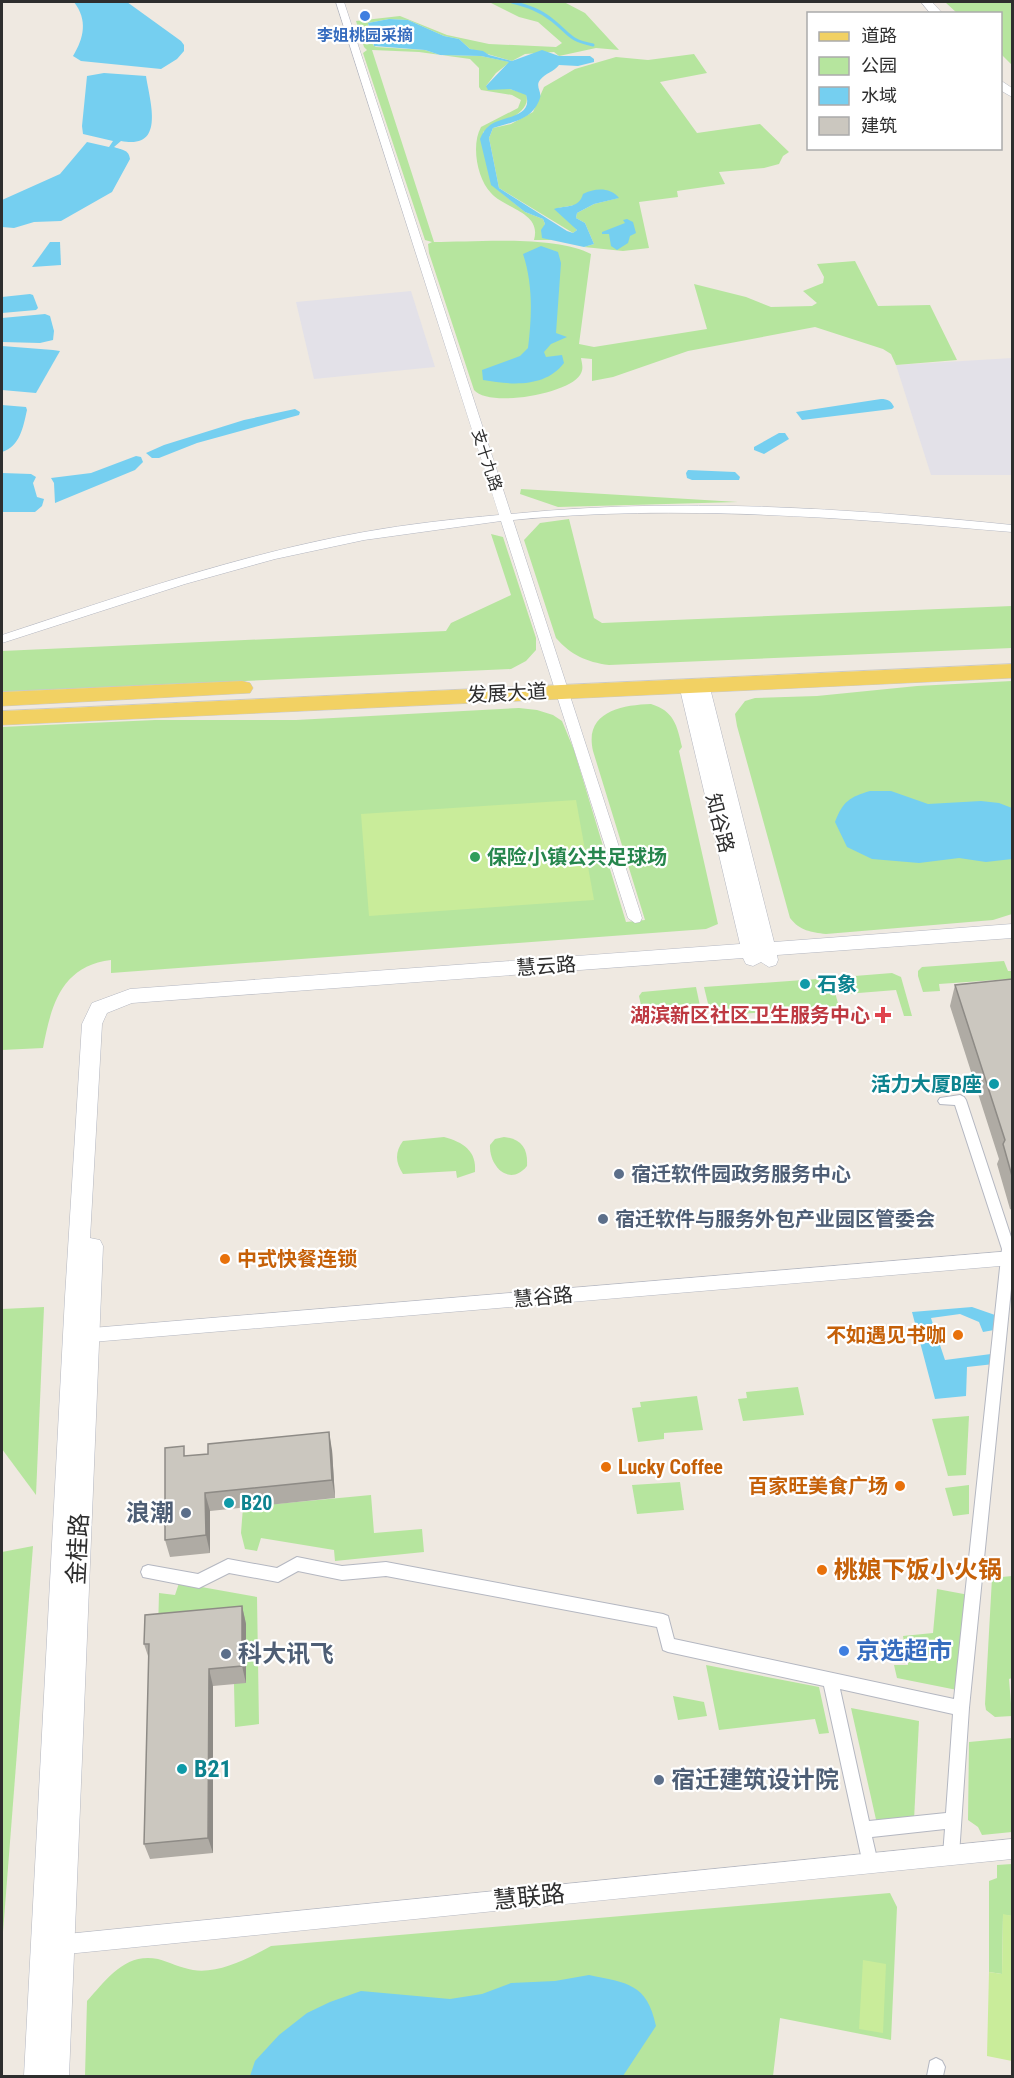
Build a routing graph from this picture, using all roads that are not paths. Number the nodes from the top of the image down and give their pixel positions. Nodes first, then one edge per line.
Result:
1 (339, 2) edge
2 (506, 518) junction
3 (1012, 528) edge
4 (2, 639) edge
5 (1012, 654) edge
6 (1012, 671) edge
7 (559, 682) junction
8 (694, 685) junction
9 (2, 699) edge
10 (2, 718) edge
11 (635, 918) dead end
12 (1012, 931) edge
13 (1012, 942) edge
14 (759, 954) junction
15 (98, 1023) joint
16 (944, 1101) dead end
17 (1011, 1258) edge
18 (81, 1336) junction
19 (148, 1572) dead end
20 (830, 1679) junction
21 (961, 1708) junction
22 (953, 1820) junction
23 (863, 1830) junction
24 (1012, 1849) edge
25 (951, 1855) junction
26 (870, 1863) junction
27 (53, 1945) junction
28 (38, 2076) edge
29 (55, 2076) edge

1 - 2 street, 支十九路
2 - 3 street
2 - 4 street
2 - 7 street, 支十九路
5 - 7 main road, 发展大道
6 - 8 main road, 发展大道
7 - 8 main road, 发展大道
7 - 9 main road, 发展大道
7 - 10 main road, 发展大道
7 - 11 street, 支十九路
8 - 14 street, 知谷路
12 - 14 street, 慧云路
13 - 14 street, 慧云路
14 - 15 street, 慧云路
15 - 18 street, 金桂路
16 - 17 street
17 - 18 street, 慧谷路
17 - 21 street
18 - 27 street, 金桂路
19 - 20 street
20 - 21 street
20 - 23 street
21 - 22 street
22 - 23 street
22 - 25 street
23 - 26 street
24 - 25 street, 慧联路
25 - 26 street, 慧联路
26 - 27 street, 慧联路
27 - 28 street, 金桂路
27 - 29 street, 金桂路

